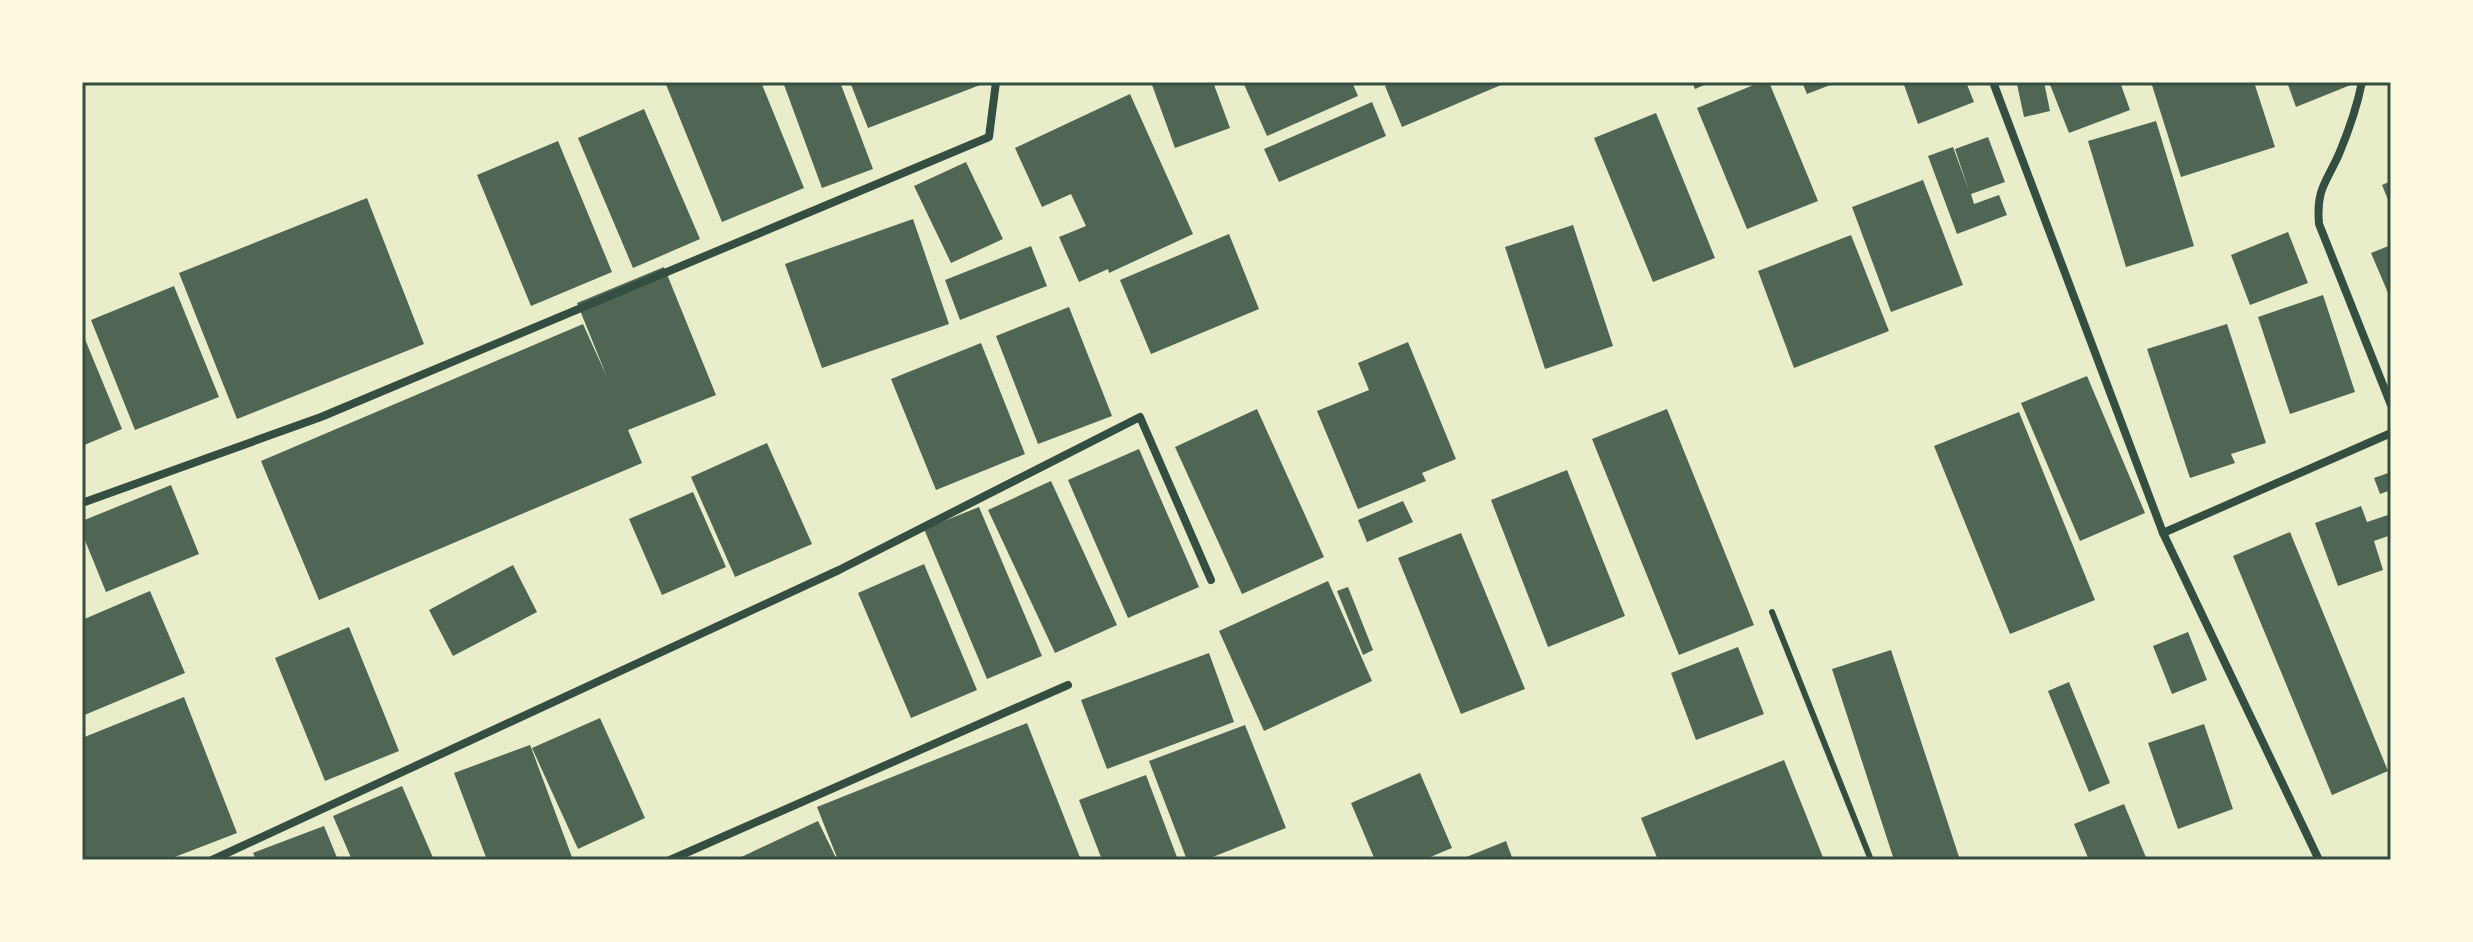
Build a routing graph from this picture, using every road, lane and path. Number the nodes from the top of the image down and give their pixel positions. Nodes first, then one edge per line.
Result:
1 (996, 82) edge
2 (1993, 82) edge
3 (2362, 82) edge
4 (2391, 405) edge
5 (2391, 433) edge
6 (82, 503) edge
7 (2163, 533) junction
8 (1211, 580) dead end
9 (1772, 612) dead end
10 (1068, 685) dead end
11 (212, 860) edge
12 (670, 860) edge
13 (1871, 860) edge
14 (2319, 860) edge

1 - 6 street
2 - 7 street
3 - 4 street
5 - 7 street
7 - 14 street
8 - 11 street
9 - 13 lane
10 - 12 street

